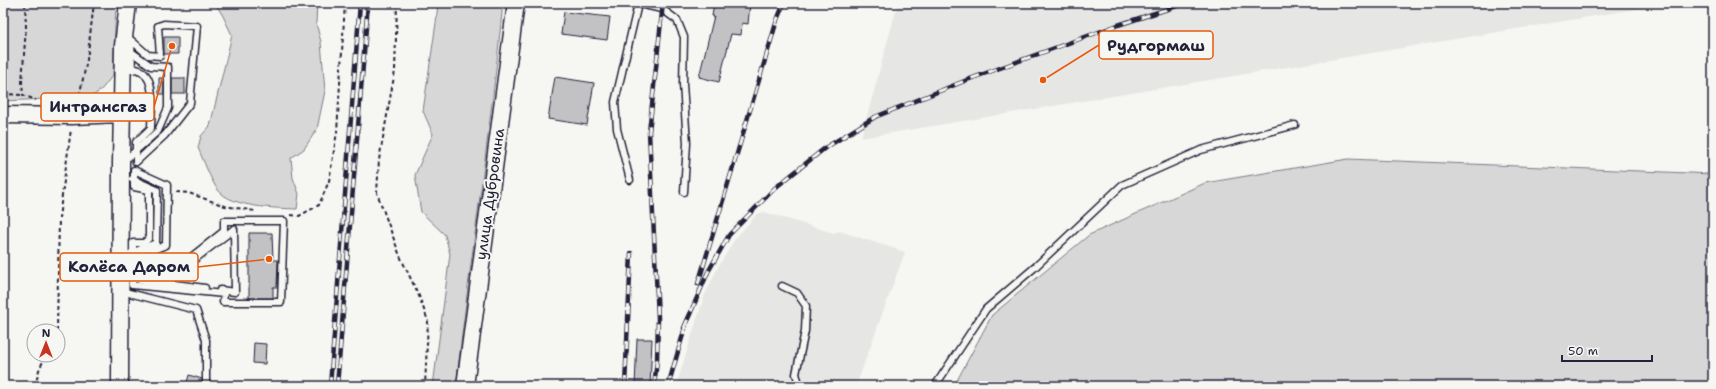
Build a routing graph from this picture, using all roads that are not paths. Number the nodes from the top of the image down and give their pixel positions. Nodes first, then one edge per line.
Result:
1 (128, 3) edge
2 (516, 3) edge
3 (636, 3) edge
4 (127, 49) junction
5 (122, 114) junction
6 (3, 115) edge
7 (1294, 125) dead end
8 (136, 150) junction
9 (125, 172) junction
10 (630, 180) dead end
11 (684, 192) dead end
12 (127, 255) junction
13 (124, 282) junction
14 (163, 283) junction
15 (782, 286) dead end
16 (120, 386) edge
17 (206, 386) edge
18 (465, 386) edge
19 (800, 386) edge
20 (935, 386) edge

1 - 4 main road
2 - 18 main road, улица Дубровина
3 - 10 lane
3 - 11 lane
4 - 5 main road
4 - 8 lane
4 - 8 lane
4 - 8 lane
5 - 6 main road
5 - 9 main road
7 - 20 lane
8 - 9 lane
9 - 12 main road
9 - 12 lane
9 - 12 lane
9 - 12 lane
12 - 13 main road
13 - 13 lane
13 - 14 lane
13 - 16 main road
13 - 17 lane
14 - 14 lane
15 - 19 lane

